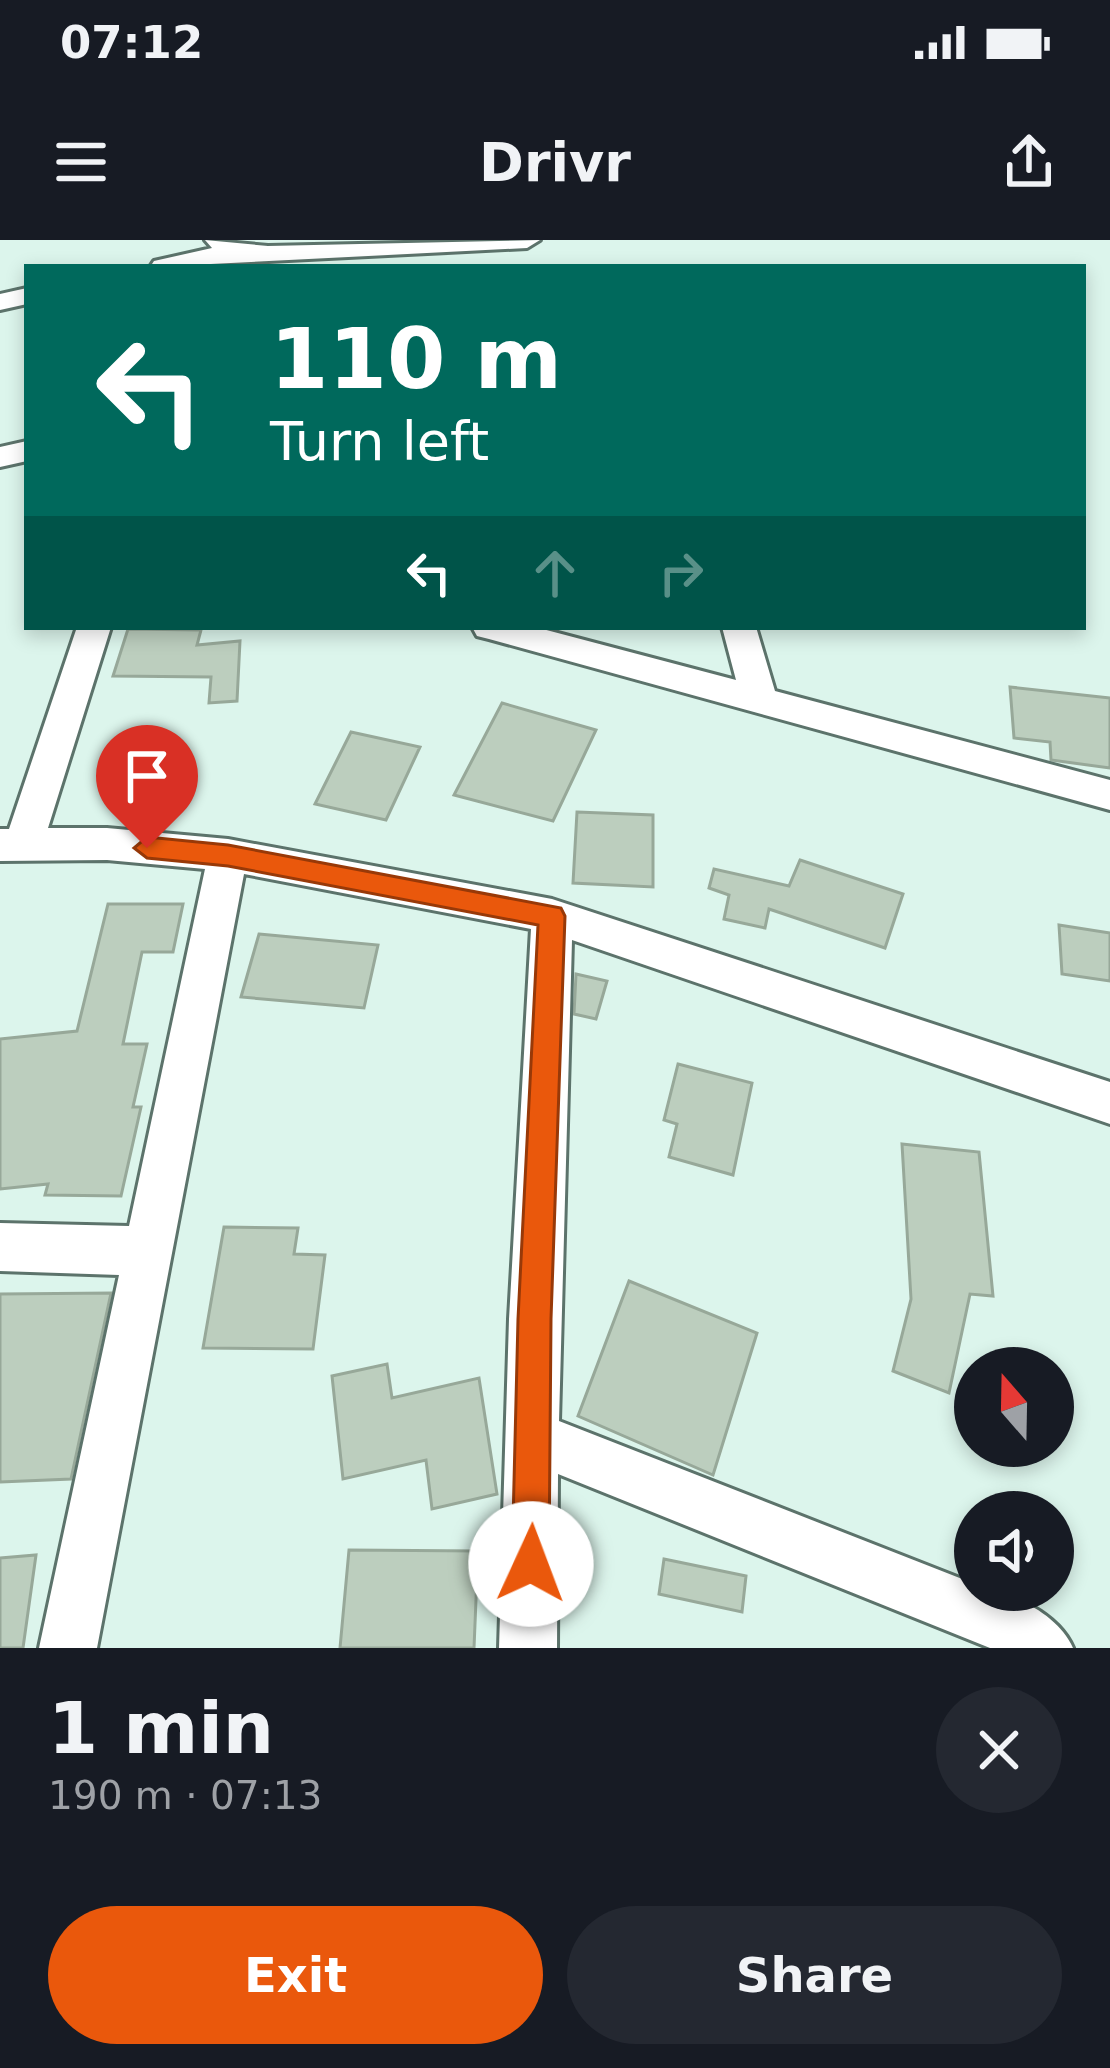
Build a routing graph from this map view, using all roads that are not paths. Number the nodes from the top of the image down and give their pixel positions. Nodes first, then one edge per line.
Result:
1 (527, 240) edge
2 (225, 246) edge
3 (173, 264) edge
4 (93, 630) edge
5 (500, 630) edge
6 (740, 630) edge
7 (760, 701) junction
8 (1110, 795) edge
9 (11, 845) edge
10 (228, 855) junction
11 (552, 916) junction
12 (1110, 1103) edge
13 (0, 1246) edge
14 (149, 1251) junction
15 (536, 1438) junction
16 (68, 1648) edge
17 (528, 1648) edge
18 (1044, 1648) edge

1 - 2 street
2 - 3 street
4 - 9 street
5 - 7 street
6 - 7 street
7 - 8 street
9 - 10 street
10 - 11 street
10 - 14 street
11 - 12 street
11 - 15 street
13 - 14 street
14 - 16 street
15 - 17 street
15 - 18 street

